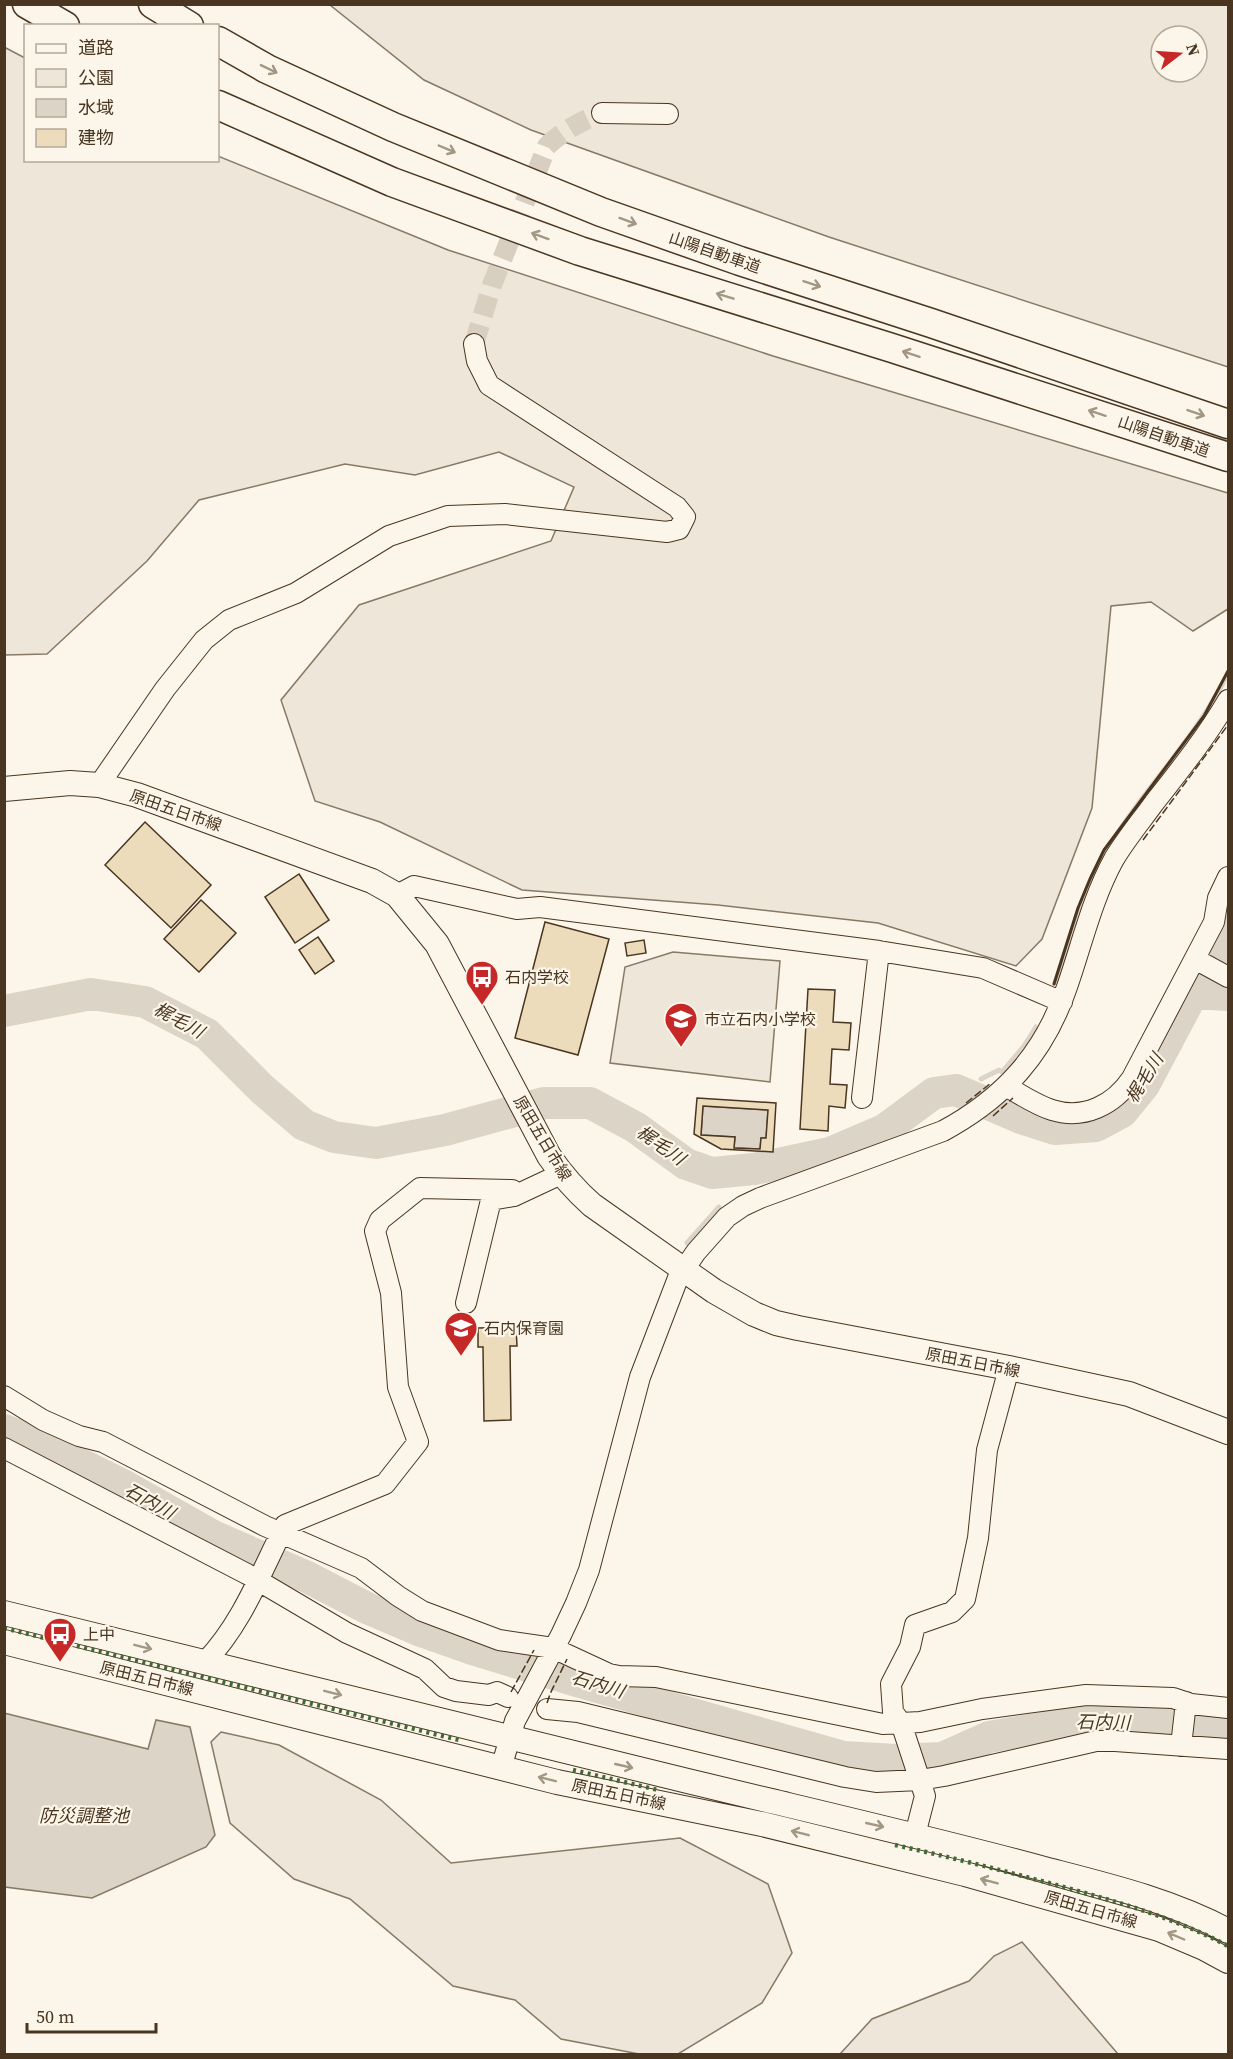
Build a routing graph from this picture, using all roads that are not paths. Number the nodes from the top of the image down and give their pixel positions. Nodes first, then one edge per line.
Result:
1 (27, 4) edge
2 (153, 4) edge
3 (62, 24) edge
4 (186, 24) edge
5 (219, 42) edge
6 (219, 105) edge
7 (602, 113) tunnel mouth
8 (668, 114) dead end
9 (474, 344) tunnel mouth
10 (1228, 424) edge
11 (1228, 458) edge
12 (1228, 700) edge
13 (99, 785) junction
14 (4, 789) edge
15 (1228, 877) edge
16 (397, 895) junction
17 (879, 951) junction
18 (1198, 961) junction
19 (1224, 975) edge
20 (1062, 1002) junction
21 (1005, 1088) junction
22 (861, 1098) dead end
23 (561, 1174) junction
24 (514, 1196) junction
25 (683, 1269) junction
26 (466, 1303) dead end
27 (1009, 1368) junction
28 (4, 1396) edge
29 (1228, 1432) edge
30 (4, 1448) edge
31 (280, 1535) junction
32 (259, 1578) junction
33 (4, 1613) edge
34 (4, 1642) edge
35 (552, 1651) junction
36 (205, 1662) junction
37 (518, 1698) junction
38 (1186, 1703) junction
39 (1228, 1708) edge
40 (547, 1709) dead end
41 (902, 1726) junction
42 (510, 1737) junction
43 (1181, 1744) junction
44 (1228, 1749) edge
45 (501, 1768) junction
46 (919, 1777) junction
47 (915, 1835) junction
48 (1228, 1931) edge
49 (1228, 1961) edge

1 - 3 highway
2 - 4 highway
5 -> 10 highway, 山陽自動車道
11 -> 6 highway, 山陽自動車道
7 - 8 street
9 - 13 street
12 - 20 street
13 - 14 main road, 原田五日市線
13 - 16 main road, 原田五日市線
15 - 18 street
16 - 17 street
16 - 23 main road, 原田五日市線
17 - 20 street
17 - 22 street
18 - 19 street
18 - 21 street
20 - 21 street
21 - 25 street
23 - 24 street
23 - 25 main road, 原田五日市線
24 - 26 street
24 - 31 street
25 - 27 main road, 原田五日市線
25 - 35 street
27 - 29 main road, 原田五日市線
27 - 41 street
28 - 31 street
30 - 32 street
31 - 32 street
31 - 35 street
32 - 36 street
32 - 37 street
33 -> 36 main road, 原田五日市線
34 - 45 main road, 原田五日市線
35 - 37 street
35 - 41 street
36 -> 42 main road, 原田五日市線
37 - 42 street
38 - 39 street
38 - 41 street
38 - 43 street
40 - 46 street
41 - 46 street
42 - 45 street
42 -> 47 main road, 原田五日市線
43 - 44 street
43 - 46 street
49 -> 45 main road, 原田五日市線
46 - 47 street
47 - 48 main road, 原田五日市線

